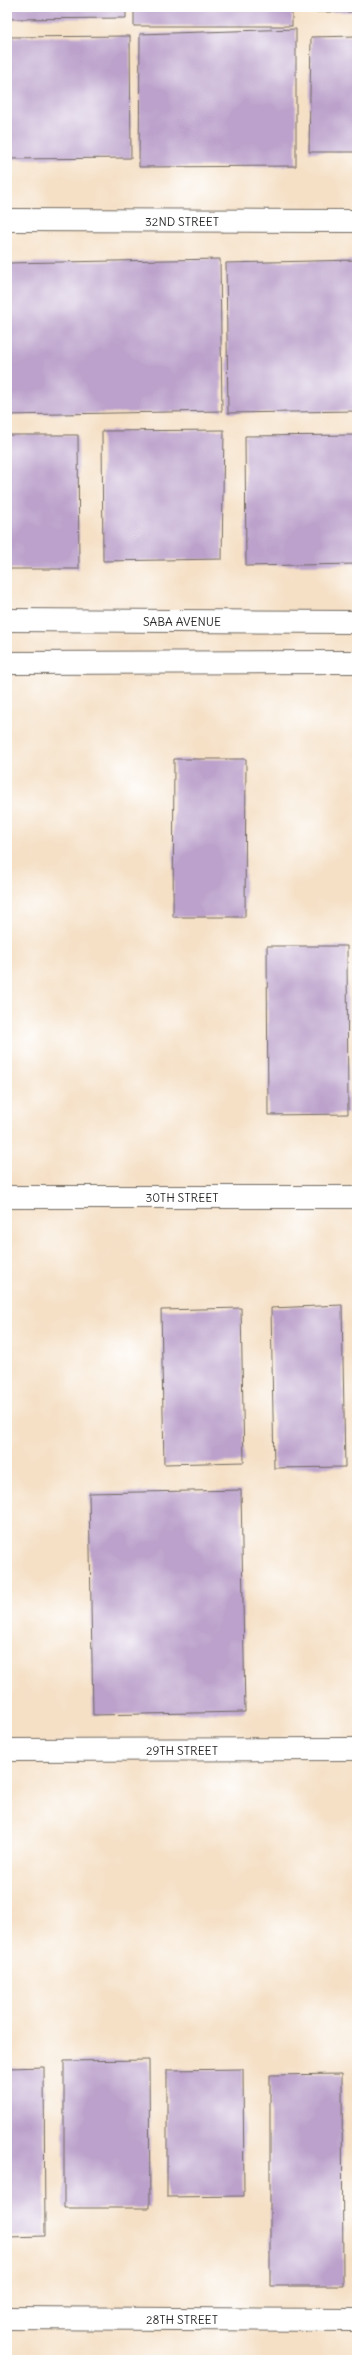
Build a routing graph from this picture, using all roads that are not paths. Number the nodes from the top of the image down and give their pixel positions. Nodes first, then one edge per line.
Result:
1 (7, 220) edge
2 (357, 221) edge
3 (7, 620) edge
4 (357, 622) edge
5 (357, 662) edge
6 (7, 663) edge
7 (7, 1197) edge
8 (357, 1198) edge
9 (357, 1749) edge
10 (7, 1750) edge
11 (7, 2318) edge
12 (357, 2320) edge

1 - 2 street, 32ND STREET
3 - 4 street, SABA AVENUE
5 - 6 street
7 - 8 street, 30TH STREET
9 - 10 street, 29TH STREET
11 - 12 street, 28TH STREET

